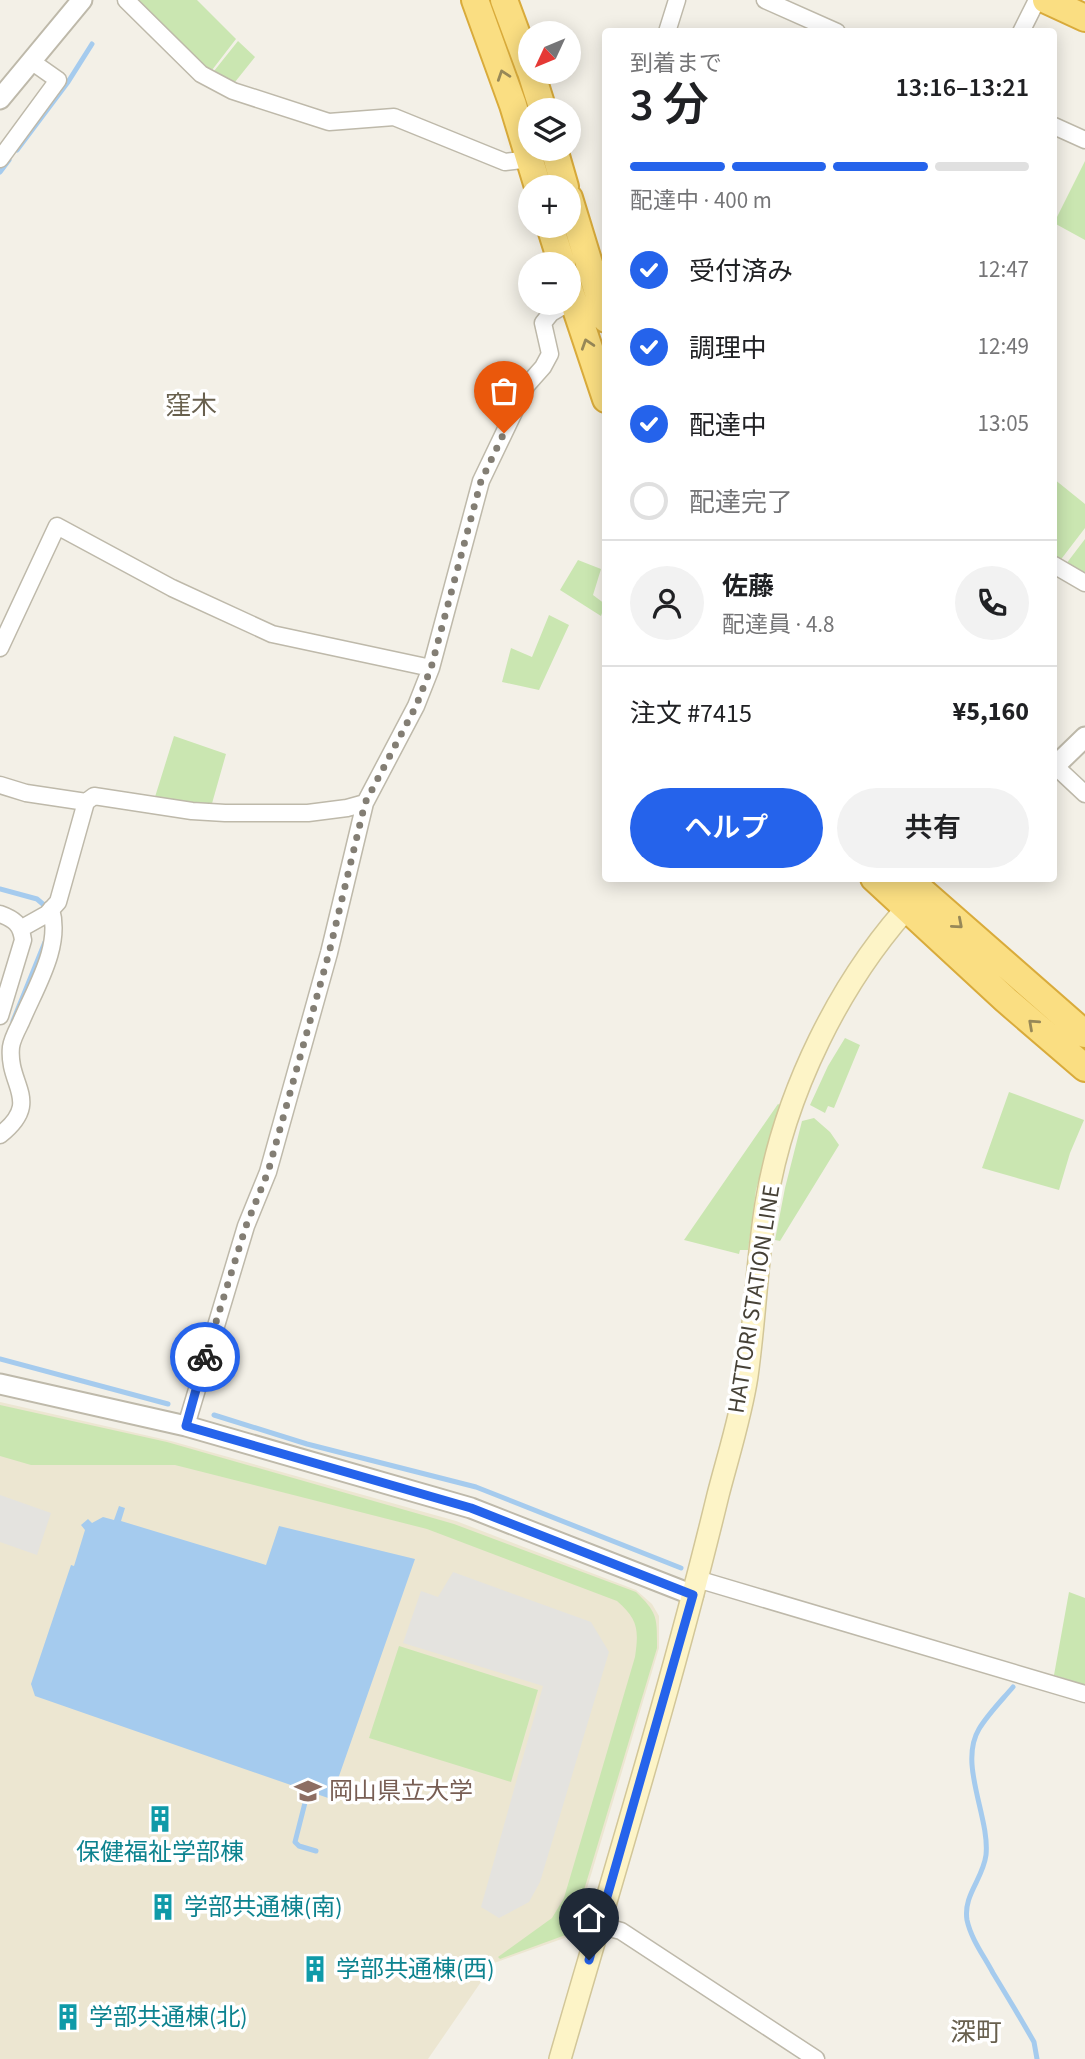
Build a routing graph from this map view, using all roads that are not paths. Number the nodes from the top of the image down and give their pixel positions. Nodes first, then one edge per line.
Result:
1 (82, 0) edge
2 (126, 0) edge
3 (475, 0) edge
4 (504, 0) edge
5 (677, 0) edge
6 (765, 0) edge
7 (1037, 0) edge
8 (1046, 0) edge
9 (1085, 18) edge
10 (668, 28) edge
11 (827, 28) edge
12 (1023, 28) edge
13 (518, 37) edge
14 (31, 61) junction
15 (0, 99) edge
16 (518, 101) edge
17 (1057, 127) edge
18 (1085, 140) edge
19 (0, 159) edge
20 (518, 159) edge
21 (581, 295) edge
22 (581, 298) edge
23 (549, 315) edge
24 (602, 315) edge
25 (602, 383) edge
26 (1057, 567) edge
27 (1085, 583) edge
28 (0, 648) edge
29 (431, 668) junction
30 (1085, 737) edge
31 (1057, 763) edge
32 (1057, 769) edge
33 (0, 785) edge
34 (1085, 794) edge
35 (86, 802) junction
36 (365, 803) junction
37 (889, 882) edge
38 (918, 890) edge
39 (0, 914) edge
40 (46, 914) junction
41 (22, 928) junction
42 (0, 1016) edge
43 (1085, 1034) edge
44 (1085, 1068) edge
45 (0, 1135) edge
46 (0, 1384) edge
47 (186, 1426) junction
48 (695, 1587) junction
49 (1085, 1694) edge
50 (598, 1925) junction
51 (560, 2059) edge
52 (816, 2059) edge

1 - 14 street
2 - 20 street
16 -> 3 highway
4 - 13 highway
5 - 10 street
6 - 11 street
7 - 12 street
8 - 9 highway
14 - 15 street
14 - 19 street
17 - 18 street
21 - 24 highway
25 -> 22 highway
23 - 29 street
26 - 27 street
28 - 29 street
29 - 36 street
30 - 31 street
32 - 34 street
33 - 35 street
35 - 36 street
35 - 40 street
36 - 47 street
37 - 38 highway
38 -> 43 highway
44 -> 38 highway
38 - 48 main road, HATTORI STATION LINE
39 - 41 street
40 - 41 street
40 - 45 street
41 - 42 street
46 - 47 street
47 - 48 street
48 - 49 street
48 - 50 main road, HATTORI STATION LINE
50 - 51 main road, HATTORI STATION LINE
50 - 52 street

